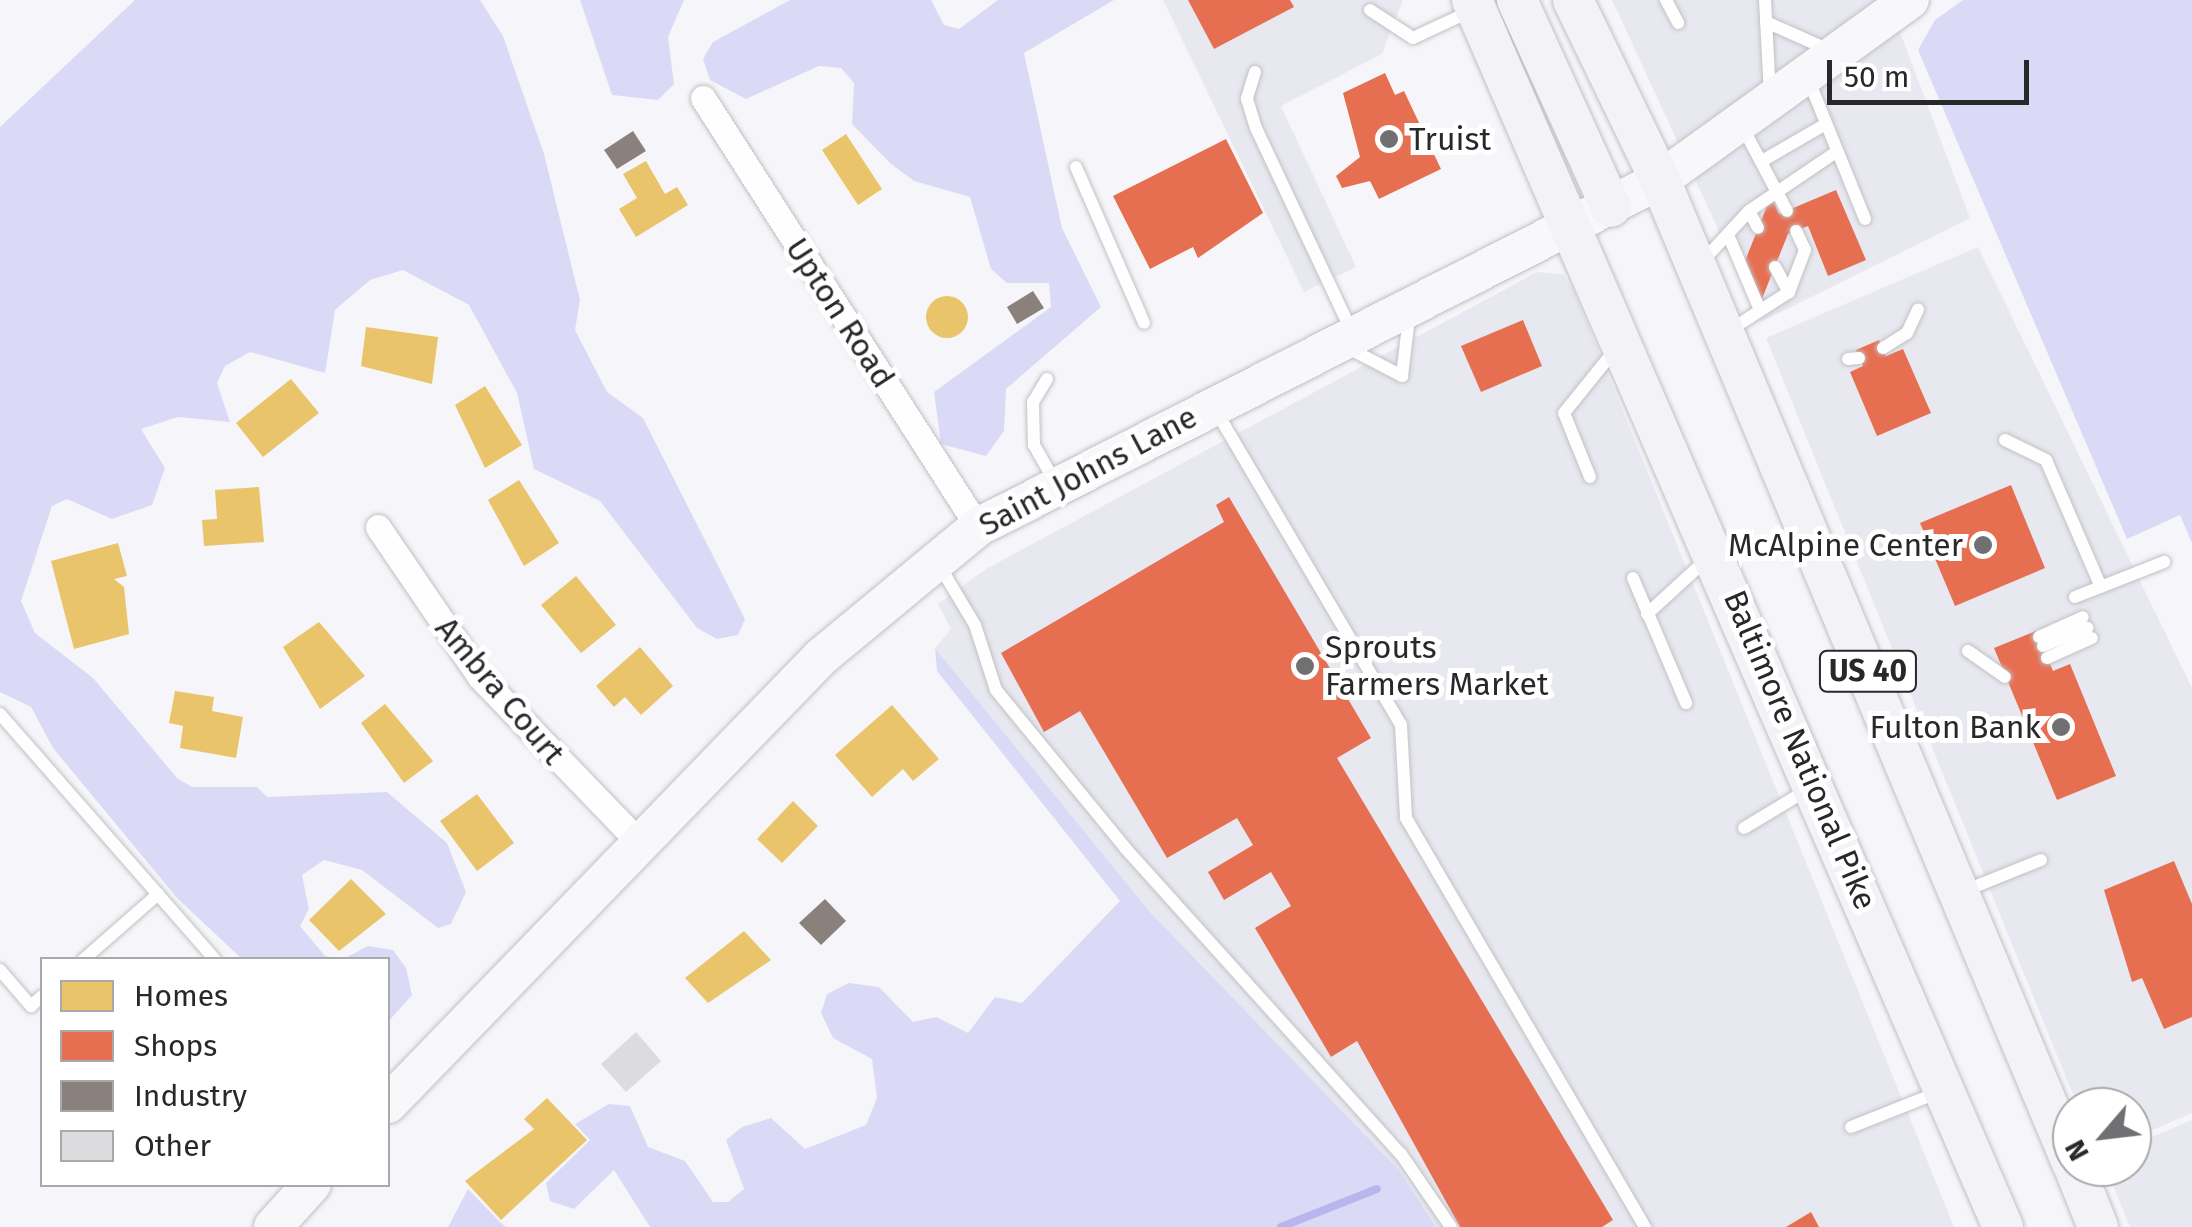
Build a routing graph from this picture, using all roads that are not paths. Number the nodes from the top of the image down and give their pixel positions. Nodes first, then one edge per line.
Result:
1 (1516, 0) edge
2 (1574, 0) edge
3 (1666, 0) edge
4 (1764, 0) edge
5 (1910, 0) edge
6 (1474, 4) edge
7 (1370, 10) dead end
8 (1766, 22) junction
9 (1678, 24) dead end
10 (1841, 54) junction
11 (1255, 72) dead end
12 (1809, 81) junction
13 (703, 98) dead end
14 (1756, 117) junction
15 (1824, 125) junction
16 (1836, 152) junction
17 (1762, 161) junction
18 (1076, 167) dead end
19 (1660, 180) junction
20 (1776, 186) junction
21 (1787, 210) dead end
22 (1749, 211) junction
23 (1594, 216) junction
24 (1865, 219) dead end
25 (1758, 228) dead end
26 (1796, 231) dead end
27 (1729, 237) junction
28 (1697, 266) junction
29 (1775, 267) dead end
30 (1789, 292) junction
31 (1410, 307) junction
32 (1918, 309) dead end
33 (1760, 310) junction
34 (1144, 324) dead end
35 (1725, 333) junction
36 (1626, 338) junction
37 (1343, 340) junction
38 (1883, 348) dead end
39 (1046, 379) dead end
40 (1213, 404) junction
41 (2005, 440) dead end
42 (1590, 476) dead end
43 (1056, 486) junction
44 (978, 527) junction
45 (378, 528) dead end
46 (1715, 551) junction
47 (936, 560) junction
48 (2164, 562) dead end
49 (1632, 578) dead end
50 (2101, 586) junction
51 (2074, 597) dead end
52 (1647, 614) junction
53 (2043, 647) joint
54 (1968, 651) dead end
55 (1997, 665) dead end
56 (1686, 704) dead end
57 (0, 714) edge
58 (1815, 785) junction
59 (1744, 828) dead end
60 (638, 841) junction
61 (2041, 860) dead end
62 (1962, 892) junction
63 (158, 894) junction
64 (87, 957) edge
65 (212, 957) edge
66 (0, 970) edge
67 (40, 998) edge
68 (1945, 1090) junction
69 (390, 1102) edge
70 (2052, 1113) edge
71 (1851, 1127) dead end
72 (309, 1187) edge
73 (2082, 1187) edge
74 (273, 1227) edge
75 (1451, 1227) edge
76 (1645, 1227) edge
77 (2003, 1227) edge
78 (2098, 1227) edge

1 - 23 main road
2 - 19 main road, US 40
3 - 9 lane
4 - 8 lane
5 - 10 street, Saint Johns Lane
6 - 7 lane
6 - 23 main road, Baltimore National Pike / US 40
8 - 10 lane
8 - 14 lane
10 - 12 street, Saint Johns Lane
11 - 37 lane
12 - 14 street, Saint Johns Lane
12 - 15 lane
13 - 44 street, Upton Road
14 - 17 lane
14 - 19 street, Saint Johns Lane
15 - 16 lane
15 - 17 lane
16 - 20 lane
16 - 24 lane
17 - 20 lane
18 - 34 lane
19 - 23 street, Saint Johns Lane
19 - 28 main road, US 40
20 - 21 lane
20 - 22 lane
22 - 25 lane
22 - 27 lane
23 - 31 street, Saint Johns Lane
23 - 36 main road, Baltimore National Pike / US 40
26 - 30 lane
27 - 28 lane
27 - 33 lane
28 - 35 main road, US 40
29 - 30 lane
30 - 33 lane
31 - 37 street, Saint Johns Lane
31 - 37 lane
32 - 38 lane
33 - 35 lane
35 - 62 main road, US 40
36 - 42 lane
36 - 46 main road, Baltimore National Pike / US 40
37 - 40 street, Saint Johns Lane
39 - 43 lane
40 - 43 street, Saint Johns Lane
40 - 76 lane
41 - 50 lane
43 - 44 street, Saint Johns Lane
44 - 47 street, Saint Johns Lane
45 - 60 street, Ambra Court
46 - 52 lane
46 - 58 main road, Baltimore National Pike / US 40
47 - 60 street, Saint Johns Lane
47 - 75 lane
48 - 50 lane
49 - 52 lane
50 - 51 lane
52 - 56 lane
53 - 53 lane
54 - 55 lane
57 - 63 lane
58 - 59 lane
58 - 68 main road, Baltimore National Pike / US 40
60 - 69 street, Saint Johns Lane
61 - 62 lane
62 - 70 main road, US 40
63 - 64 lane
63 - 65 lane
66 - 67 lane
68 - 71 lane
68 - 77 main road, Baltimore National Pike / US 40
72 - 74 street
73 - 78 main road, US 40

